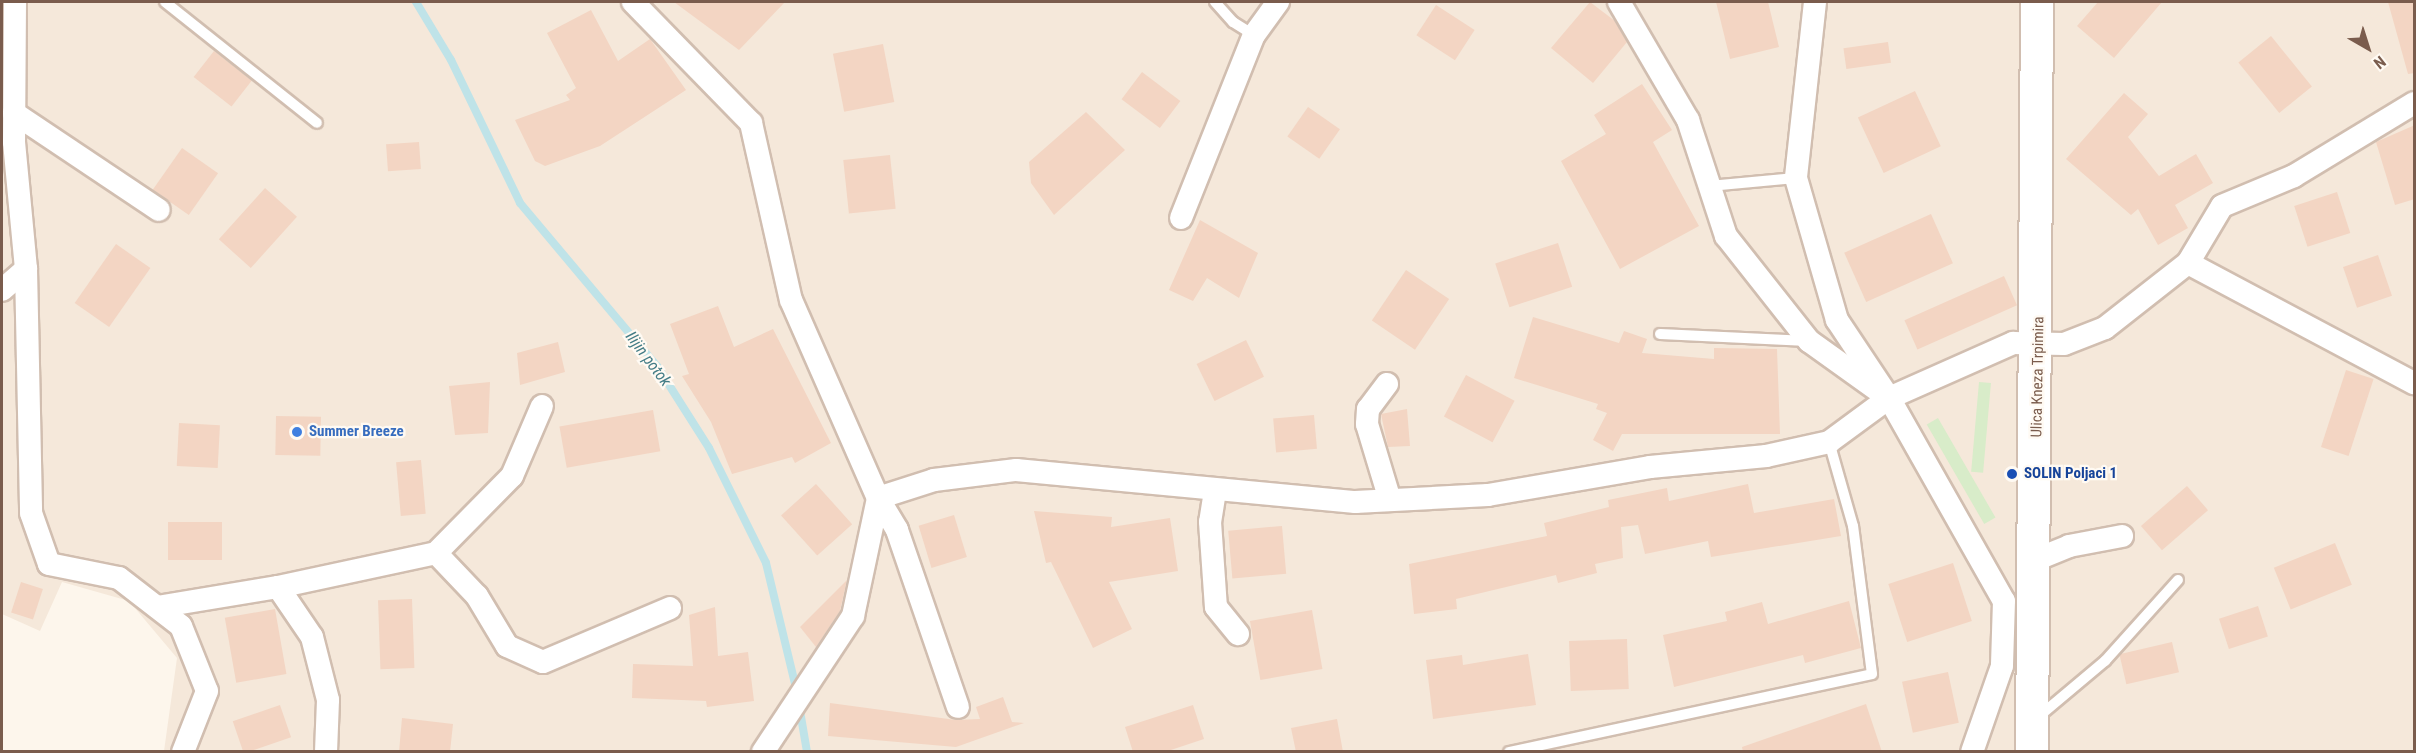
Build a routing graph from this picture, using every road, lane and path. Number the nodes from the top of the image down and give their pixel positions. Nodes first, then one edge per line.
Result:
1 (15, 2) edge
2 (165, 2) edge
3 (633, 2) edge
4 (1215, 2) edge
5 (1278, 2) edge
6 (1619, 2) edge
7 (1815, 2) edge
8 (2037, 2) edge
9 (1254, 34) junction
10 (2415, 103) edge
11 (14, 112) junction
12 (317, 123) dead end
13 (1796, 178) junction
14 (1709, 186) junction
15 (159, 210) dead end
16 (1181, 218) dead end
17 (2188, 263) junction
18 (26, 269) junction
19 (2, 290) edge
20 (1660, 334) dead end
21 (1809, 340) junction
22 (2038, 345) junction
23 (2415, 383) edge
24 (1386, 384) dead end
25 (1889, 398) junction
26 (542, 406) dead end
27 (1829, 442) junction
28 (1215, 491) junction
29 (878, 498) junction
30 (1390, 500) junction
31 (2122, 536) dead end
32 (436, 553) junction
33 (2035, 560) junction
34 (2178, 580) dead end
35 (278, 587) junction
36 (157, 607) junction
37 (670, 608) dead end
38 (1239, 634) dead end
39 (958, 707) dead end
40 (2032, 737) edge
41 (183, 752) edge
42 (326, 752) edge
43 (763, 752) edge
44 (1509, 752) edge
45 (1972, 752) edge

1 - 11 street
2 - 12 lane
3 - 29 street
4 - 9 lane
5 - 9 street
6 - 14 street
7 - 13 street
8 - 22 main road, Ulica Kneza Trpimira
9 - 16 street
10 - 17 street
11 - 15 street
11 - 18 street
13 - 14 lane
13 - 25 street
14 - 21 street
17 - 22 street
17 - 23 street
18 - 19 street
18 - 36 street
20 - 21 lane
21 - 25 street
22 - 25 street
22 - 33 main road, Ulica Kneza Trpimira
24 - 30 street
25 - 27 street
25 - 45 street
26 - 32 street
27 - 30 street
27 - 44 lane
28 - 29 street
28 - 30 street
28 - 38 street
29 - 39 street
29 - 43 street
31 - 33 street
32 - 35 street
32 - 37 street
33 - 40 main road, Ulica Kneza Trpimira
34 - 40 lane
35 - 36 street
35 - 42 street
36 - 41 street

